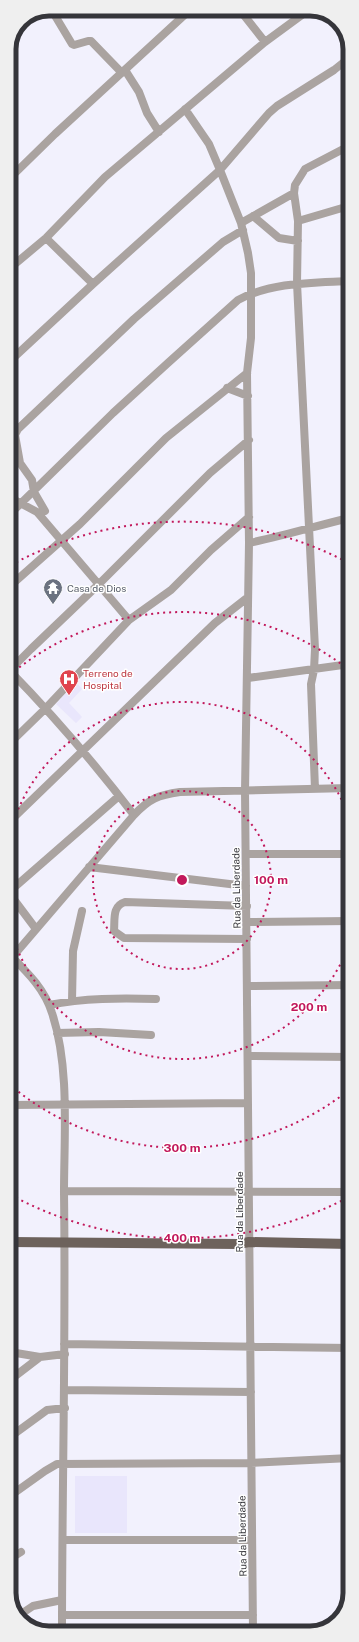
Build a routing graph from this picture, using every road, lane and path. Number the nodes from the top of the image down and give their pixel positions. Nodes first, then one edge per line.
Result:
1 (55, 16) edge
2 (184, 16) edge
3 (245, 16) edge
4 (300, 16) edge
5 (265, 42) junction
6 (343, 63) edge
7 (124, 72) junction
8 (185, 108) junction
9 (159, 132) junction
10 (343, 149) edge
11 (220, 170) junction
12 (16, 172) edge
13 (294, 193) junction
14 (343, 208) edge
15 (253, 216) junction
16 (298, 221) junction
17 (242, 226) junction
18 (46, 238) junction
19 (298, 241) junction
20 (16, 263) edge
21 (343, 281) edge
22 (297, 283) junction
23 (93, 284) junction
24 (251, 293) junction
25 (16, 356) edge
26 (247, 373) junction
27 (227, 388) junction
28 (248, 396) junction
29 (16, 433) edge
30 (248, 440) junction
31 (16, 441) edge
32 (34, 492) junction
33 (16, 501) edge
34 (21, 504) junction
35 (16, 509) edge
36 (45, 511) dead end
37 (249, 517) junction
38 (343, 520) edge
39 (309, 528) junction
40 (62, 540) junction
41 (249, 543) junction
42 (16, 581) edge
43 (99, 584) junction
44 (247, 598) junction
45 (129, 620) junction
46 (16, 664) edge
47 (343, 665) edge
48 (314, 670) junction
49 (16, 677) edge
50 (248, 678) junction
51 (46, 708) junction
52 (16, 737) edge
53 (83, 750) junction
54 (343, 788) edge
55 (315, 789) junction
56 (246, 791) junction
57 (120, 796) junction
58 (16, 815) edge
59 (134, 815) junction
60 (246, 854) junction
61 (343, 854) edge
62 (89, 867) junction
63 (246, 886) junction
64 (16, 887) edge
65 (16, 902) edge
66 (247, 906) junction
67 (82, 911) dead end
68 (247, 922) junction
69 (343, 922) edge
70 (36, 929) junction
71 (247, 939) junction
72 (16, 953) edge
73 (16, 963) edge
74 (343, 985) edge
75 (247, 986) junction
76 (156, 999) dead end
77 (72, 1001) junction
78 (49, 1005) junction
79 (57, 1033) junction
80 (151, 1035) dead end
81 (248, 1056) junction
82 (343, 1057) edge
83 (248, 1103) junction
84 (65, 1104) junction
85 (16, 1105) edge
86 (64, 1191) junction
87 (248, 1191) junction
88 (343, 1192) edge
89 (16, 1242) edge
90 (249, 1242) junction
91 (65, 1243) junction
92 (343, 1244) edge
93 (64, 1344) junction
94 (250, 1347) junction
95 (343, 1348) edge
96 (16, 1353) edge
97 (64, 1354) junction
98 (40, 1357) junction
99 (16, 1375) edge
100 (64, 1390) junction
101 (251, 1392) junction
102 (64, 1408) junction
103 (16, 1433) edge
104 (343, 1458) edge
105 (252, 1463) junction
106 (62, 1464) junction
107 (16, 1492) edge
108 (63, 1540) junction
109 (252, 1540) junction
110 (21, 1552) dead end
111 (16, 1556) edge
112 (62, 1600) junction
113 (23, 1613) edge
114 (253, 1615) junction
115 (62, 1616) junction
116 (62, 1626) edge
117 (253, 1626) edge

1 - 7 street
2 - 7 street
3 - 5 street
4 - 5 street
5 - 8 street
6 - 11 street
7 - 9 street
7 - 12 street
8 - 9 street
8 - 11 street, Rua da Liberdade
9 - 18 street
10 - 13 street
11 - 17 street, Rua da Liberdade
11 - 23 street
13 - 15 street
13 - 16 street
14 - 16 street
15 - 17 street
15 - 19 street
16 - 19 street
17 - 24 street, Rua da Liberdade
17 - 29 street
18 - 20 street
18 - 23 street
19 - 22 street
21 - 22 street
22 - 24 street
22 - 39 street
23 - 25 street
24 - 26 street, Rua da Liberdade
24 - 32 street
26 - 27 street
26 - 28 street, Rua da Liberdade
27 - 28 street
27 - 40 street
28 - 30 street, Rua da Liberdade
30 - 37 street, Rua da Liberdade
30 - 43 street
31 - 32 street
32 - 34 street
32 - 36 street
33 - 34 street
34 - 35 street
34 - 40 street
37 - 41 street, Rua da Liberdade
37 - 45 street
38 - 39 street
39 - 41 street
39 - 48 street
40 - 42 street
40 - 43 street
41 - 44 street, Rua da Liberdade
43 - 45 street
43 - 46 street
44 - 50 street, Rua da Liberdade
44 - 53 street
45 - 51 street
47 - 48 street
48 - 50 street
48 - 55 street
49 - 51 street
50 - 56 street, Rua da Liberdade
51 - 52 street
51 - 53 street
53 - 57 street
53 - 58 street
54 - 55 street
55 - 56 street
56 - 59 street
56 - 60 street, Rua da Liberdade
57 - 59 street
57 - 64 street
59 - 62 street
60 - 61 street
60 - 63 street, Rua da Liberdade
62 - 63 street
62 - 70 street
63 - 66 street, Rua da Liberdade
65 - 70 street
66 - 68 street, Rua da Liberdade
66 - 71 street
67 - 77 street
68 - 69 street
68 - 71 street, Rua da Liberdade
70 - 72 street
71 - 75 street, Rua da Liberdade
73 - 78 street
74 - 75 street
75 - 81 street, Rua da Liberdade
76 - 77 street
77 - 78 street
78 - 79 street
79 - 80 street
79 - 84 street
81 - 82 street
81 - 83 street, Rua da Liberdade
83 - 84 street
83 - 87 street, Rua da Liberdade
84 - 85 street
84 - 86 street
86 - 87 street
86 - 91 street
87 - 88 street
87 - 90 street, Rua da Liberdade
89 - 91 main road
90 - 91 main road
90 - 92 main road
90 - 94 street, Rua da Liberdade
91 - 93 street
93 - 94 street
93 - 97 street
94 - 95 street
94 - 101 street, Rua da Liberdade
96 - 98 street
97 - 98 street
97 - 100 street
98 - 99 street
100 - 101 street
100 - 102 street
101 - 105 street, Rua da Liberdade
102 - 103 street
102 - 106 street
104 - 105 street
105 - 106 street
105 - 109 street, Rua da Liberdade
106 - 107 street
106 - 108 street
108 - 109 street
108 - 112 street
109 - 114 street, Rua da Liberdade
110 - 111 street
112 - 113 street
112 - 115 street
114 - 115 street
114 - 117 street, Rua da Liberdade
115 - 116 street

